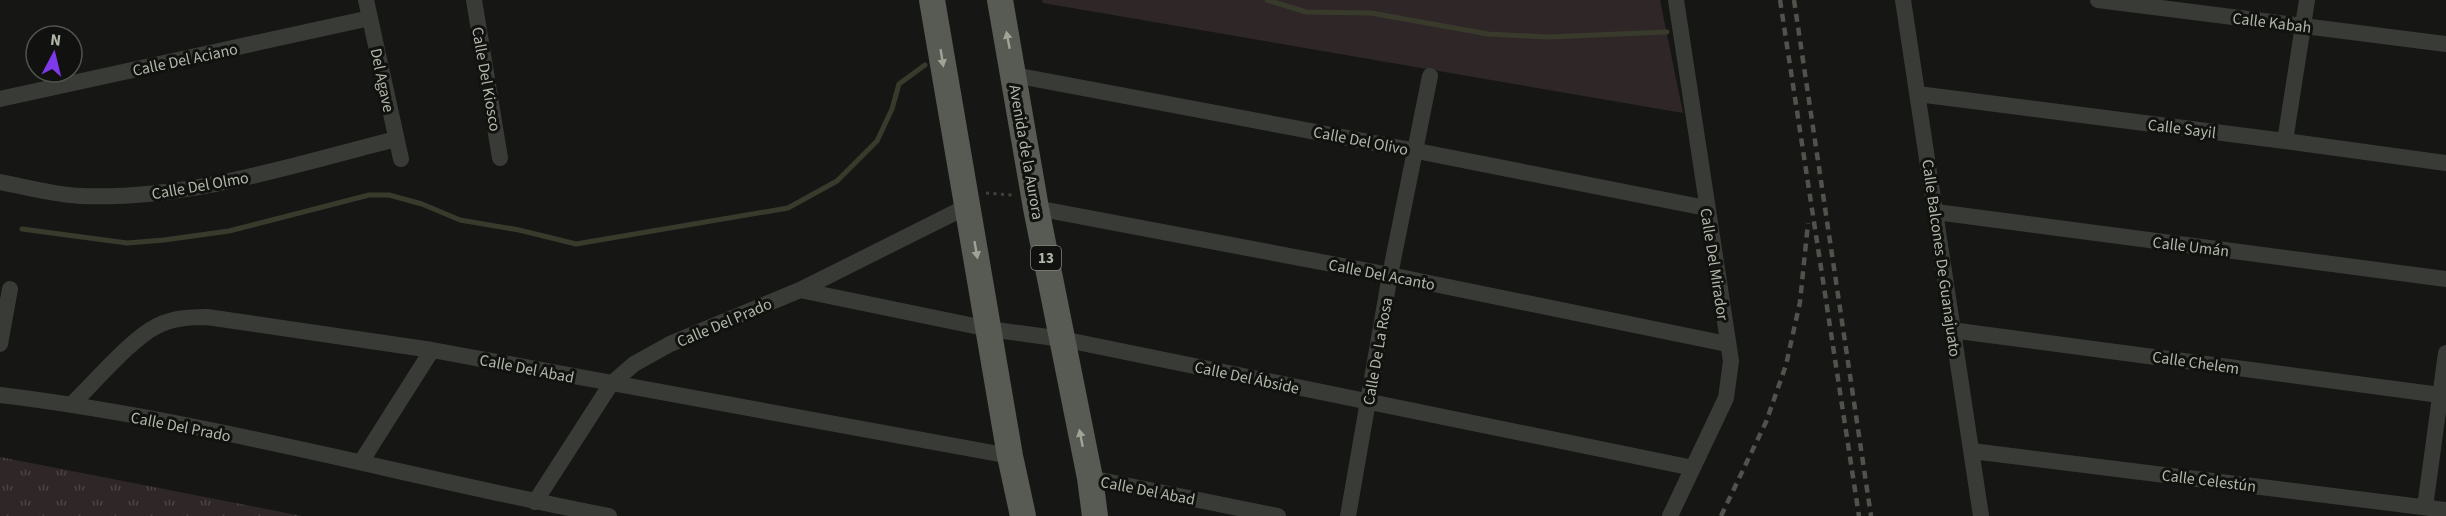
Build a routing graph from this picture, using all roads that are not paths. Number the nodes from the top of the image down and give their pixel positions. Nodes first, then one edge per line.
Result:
1 (366, 0) edge
2 (474, 0) edge
3 (932, 0) edge
4 (1000, 0) edge
5 (1676, 0) edge
6 (1903, 0) edge
7 (2098, 0) edge
8 (2307, 0) edge
9 (370, 18) junction
10 (2303, 26) junction
11 (2446, 44) edge
12 (1014, 75) junction
13 (1430, 76) dead end
14 (1918, 94) junction
15 (0, 99) edge
16 (396, 139) junction
17 (2285, 141) junction
18 (1417, 151) junction
19 (500, 158) dead end
20 (401, 159) dead end
21 (2446, 164) edge
22 (0, 182) edge
23 (967, 199) junction
24 (1036, 202) junction
25 (1706, 208) junction
26 (1936, 212) junction
27 (1390, 275) junction
28 (2446, 279) edge
29 (10, 290) dead end
30 (800, 290) junction
31 (989, 328) junction
32 (1952, 330) junction
33 (1062, 339) junction
34 (0, 344) edge
35 (1727, 344) junction
36 (432, 350) junction
37 (2446, 353) edge
38 (612, 384) junction
39 (0, 395) edge
40 (2440, 395) junction
41 (1367, 402) junction
42 (72, 404) junction
43 (1972, 451) junction
44 (1010, 456) junction
45 (361, 462) junction
46 (1693, 468) junction
47 (1090, 478) junction
48 (536, 502) junction
49 (2425, 507) junction
50 (2446, 510) edge
51 (609, 516) edge
52 (1023, 516) edge
53 (1095, 516) edge
54 (1278, 516) edge
55 (1348, 516) edge
56 (1670, 516) edge
57 (1981, 516) edge

1 - 9 street, Del Agave
2 - 19 street, Calle Del Kiosco
3 -> 23 main road
12 -> 4 main road, Avenida de la Aurora / 13
5 - 25 street, Calle Del Mirador
6 - 14 street, Calle Balcones De Guanajuato
7 - 10 street, Calle Kabah
8 - 10 street
9 - 15 street, Calle Del Aciano
9 - 16 street, Del Agave
10 - 11 street, Calle Kabah
10 - 17 street
12 - 18 street, Calle Del Olivo
12 - 24 main road, Avenida de la Aurora / 13
13 - 18 street, Calle De La Rosa
14 - 17 street, Calle Sayil
14 - 26 street, Calle Balcones De Guanajuato
16 - 20 street, Del Agave
16 - 22 street, Calle Del Olmo
17 - 21 street, Calle Sayil
18 - 25 street, Calle Del Olivo
18 - 27 street, Calle De La Rosa
23 - 30 street, Calle Del Prado
23 -> 31 main road
24 - 27 street, Calle Del Acanto
24 - 33 main road, Avenida de la Aurora / 13
25 - 35 street, Calle Del Mirador
26 - 28 street, Calle Umán
26 - 32 street, Calle Balcones De Guanajuato
27 - 35 street, Calle Del Acanto
27 - 41 street, Calle De La Rosa
29 - 34 street
30 - 31 street, Calle Del Ábside
30 - 38 street, Calle Del Prado
31 - 33 street, Calle Del Ábside
31 - 44 main road
32 - 40 street, Calle Chelem
32 - 43 street, Calle Balcones De Guanajuato
33 - 41 street, Calle Del Ábside
47 -> 33 main road, Avenida de la Aurora / 13
35 - 46 street, Calle Del Mirador
36 - 38 street, Calle Del Abad
36 - 42 street, Calle Del Abad
36 - 45 street
37 - 40 street
38 - 44 street, Calle Del Abad
38 - 48 street, Calle Del Prado
39 - 42 street, Calle Del Prado
40 - 49 street
41 - 46 street, Calle Del Ábside
41 - 55 street, Calle De La Rosa
42 - 45 street, Calle Del Prado
43 - 49 street, Calle Celestún
43 - 57 street, Calle Balcones De Guanajuato
44 - 52 main road
45 - 48 street, Calle Del Prado
46 - 56 street, Calle Del Mirador
47 - 53 main road, Avenida de la Aurora / 13
47 - 54 street, Calle Del Abad
48 - 51 street, Calle Del Prado
49 - 50 street, Calle Celestún

